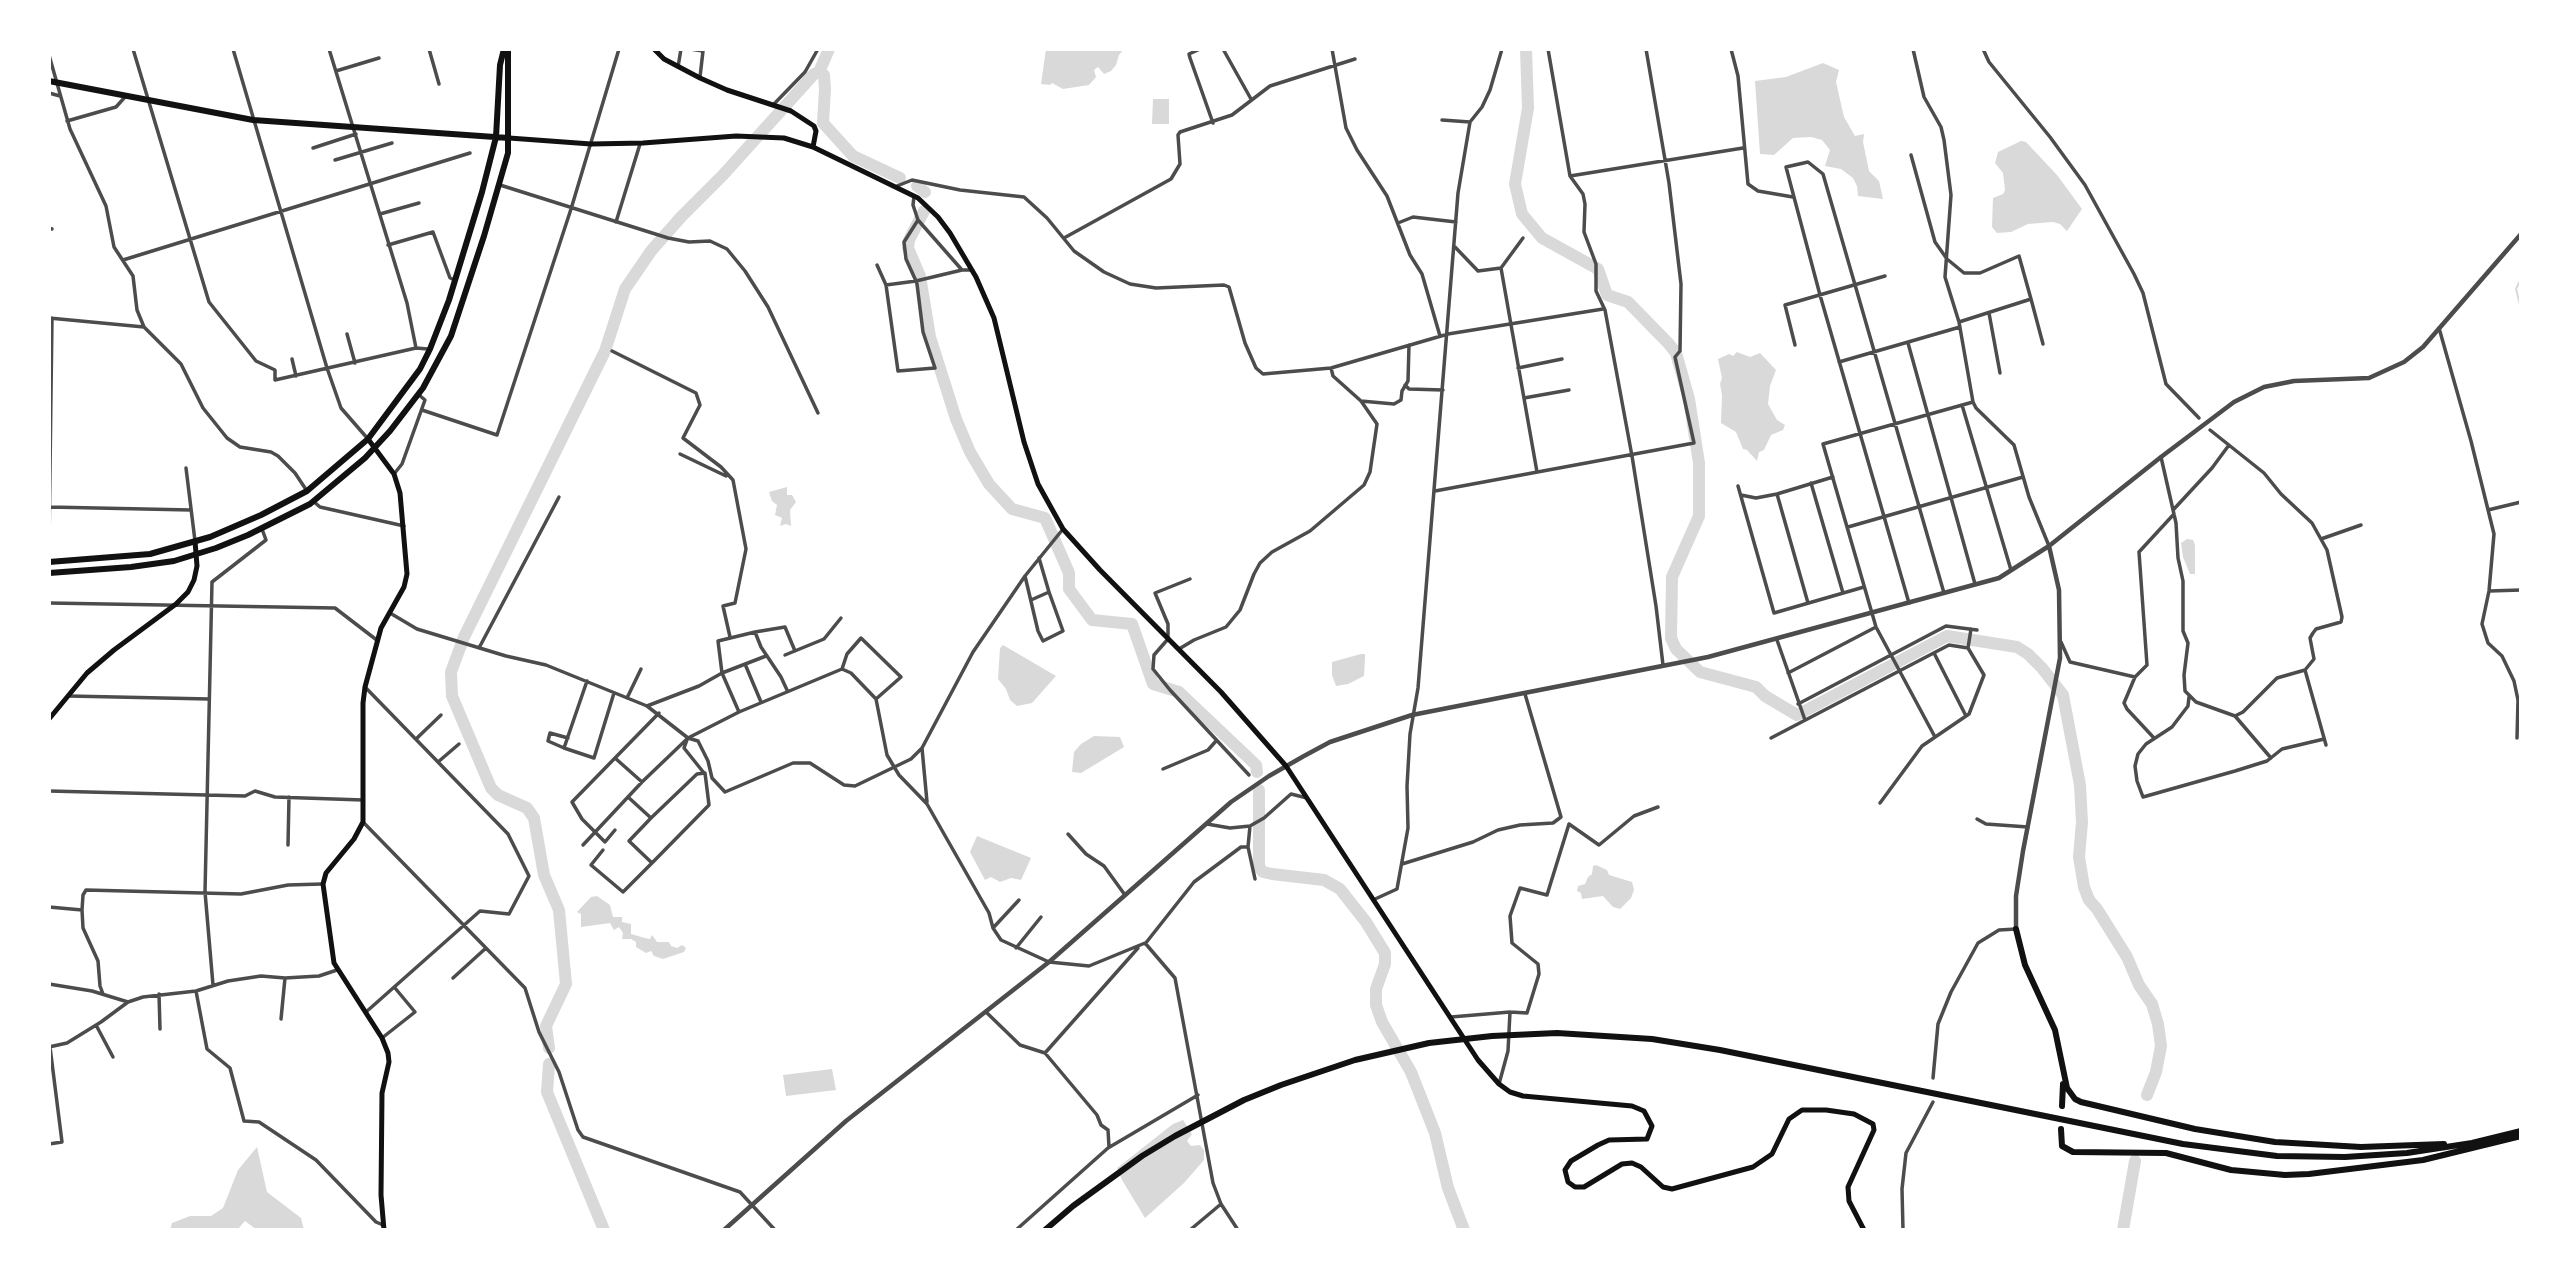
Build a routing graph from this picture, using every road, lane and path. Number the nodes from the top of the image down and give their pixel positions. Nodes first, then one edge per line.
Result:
1 (133, 49) edge
2 (233, 49) edge
3 (330, 49) edge
4 (429, 49) edge
5 (506, 49) edge
6 (619, 49) edge
7 (654, 49) edge
8 (681, 49) edge
9 (690, 49) edge
10 (818, 49) edge
11 (1200, 49) edge
12 (1223, 49) edge
13 (1332, 49) edge
14 (1502, 49) edge
15 (1548, 49) edge
16 (1646, 49) edge
17 (1731, 49) edge
18 (1913, 49) edge
19 (1983, 49) edge
20 (49, 55) edge
21 (379, 58) dead end
22 (1355, 59) dead end
23 (1336, 65) junction
24 (678, 66) junction
25 (337, 71) junction
26 (700, 78) junction
27 (53, 82) edge
28 (439, 83) dead end
29 (49, 93) edge
30 (60, 96) junction
31 (125, 97) junction
32 (1251, 99) junction
33 (148, 101) junction
34 (776, 105) junction
35 (253, 120) junction
36 (1442, 120) dead end
37 (67, 121) junction
38 (1470, 122) junction
39 (1213, 123) junction
40 (356, 131) junction
41 (496, 137) junction
42 (509, 138) junction
43 (392, 143) dead end
44 (640, 143) junction
45 (591, 144) junction
46 (813, 147) junction
47 (313, 148) dead end
48 (1743, 148) junction
49 (362, 153) junction
50 (471, 153) dead end
51 (1911, 155) dead end
52 (335, 160) dead end
53 (1664, 161) junction
54 (1570, 176) junction
55 (372, 184) junction
56 (499, 184) junction
57 (897, 186) junction
58 (914, 196) junction
59 (1793, 197) junction
60 (419, 203) dead end
61 (571, 209) junction
62 (279, 211) junction
63 (380, 214) junction
64 (616, 222) junction
65 (920, 222) junction
66 (1456, 222) junction
67 (1398, 223) junction
68 (2521, 233) edge
69 (1064, 238) junction
70 (1523, 238) dead end
71 (191, 240) junction
72 (388, 245) junction
73 (1454, 246) junction
74 (123, 260) junction
75 (1947, 260) junction
76 (877, 265) dead end
77 (1501, 268) junction
78 (962, 270) junction
79 (972, 270) junction
80 (1885, 276) dead end
81 (455, 280) junction
82 (916, 281) junction
83 (886, 285) junction
84 (1855, 285) junction
85 (1820, 295) junction
86 (2031, 299) junction
87 (1603, 309) junction
88 (1989, 312) junction
89 (51, 318) edge
90 (1511, 324) junction
91 (1959, 324) junction
92 (144, 327) junction
93 (2439, 328) junction
94 (347, 334) dead end
95 (1448, 334) junction
96 (1440, 336) junction
97 (1908, 343) junction
98 (2043, 344) dead end
99 (1409, 345) junction
100 (1796, 345) dead end
101 (416, 348) junction
102 (430, 349) junction
103 (612, 351) dead end
104 (1874, 353) junction
105 (292, 359) dead end
106 (1562, 359) dead end
107 (1839, 362) junction
108 (355, 363) junction
109 (327, 368) junction
110 (1331, 368) junction
111 (1518, 368) junction
112 (2000, 373) dead end
113 (296, 376) junction
114 (1405, 385) junction
115 (1443, 390) junction
116 (1569, 390) dead end
117 (418, 394) junction
118 (1524, 398) junction
119 (1361, 401) junction
120 (1973, 402) junction
121 (1962, 405) junction
122 (422, 410) junction
123 (818, 413) dead end
124 (1928, 414) junction
125 (2199, 418) dead end
126 (1894, 423) junction
127 (2210, 430) dead end
128 (1860, 433) junction
129 (368, 439) junction
130 (2229, 445) junction
131 (375, 447) junction
132 (680, 454) dead end
133 (1632, 456) junction
134 (2161, 457) junction
135 (186, 468) dead end
136 (1537, 472) junction
137 (394, 474) junction
138 (1833, 477) junction
139 (2023, 477) junction
140 (733, 480) junction
141 (1811, 483) junction
142 (1738, 486) dead end
143 (1987, 488) junction
144 (307, 491) junction
145 (1435, 491) junction
146 (1777, 494) junction
147 (1741, 495) junction
148 (559, 497) dead end
149 (1952, 498) junction
150 (313, 501) junction
151 (2521, 502) edge
152 (49, 508) edge
153 (1919, 508) junction
154 (191, 510) junction
155 (2488, 510) junction
156 (2173, 512) junction
157 (1885, 517) junction
158 (2361, 525) dead end
159 (404, 526) junction
160 (1848, 527) junction
161 (262, 528) junction
162 (1063, 529) junction
163 (2321, 539) junction
164 (195, 541) junction
165 (49, 546) edge
166 (2049, 546) junction
167 (196, 554) junction
168 (1039, 558) junction
169 (49, 562) edge
170 (2011, 570) junction
171 (49, 573) edge
172 (1025, 576) junction
173 (1190, 579) dead end
174 (1975, 584) junction
175 (1864, 587) junction
176 (2521, 590) edge
177 (2489, 591) junction
178 (1049, 592) junction
179 (1843, 593) junction
180 (1944, 593) junction
181 (1031, 600) junction
182 (49, 603) edge
183 (1808, 603) junction
184 (1909, 603) junction
185 (176, 604) junction
186 (211, 604) junction
187 (388, 612) junction
188 (1871, 613) junction
189 (841, 618) dead end
190 (1876, 627) junction
191 (1970, 629) junction
192 (1978, 630) dead end
193 (755, 632) junction
194 (730, 637) junction
195 (1168, 639) junction
196 (1777, 640) junction
197 (378, 641) junction
198 (2061, 642) junction
199 (479, 648) junction
200 (1968, 648) junction
201 (1179, 649) junction
202 (795, 651) junction
203 (1934, 653) junction
204 (785, 655) dead end
205 (766, 656) junction
206 (1891, 656) junction
207 (745, 664) junction
208 (1663, 665) junction
209 (842, 668) junction
210 (640, 669) dead end
211 (2305, 670) junction
212 (1899, 671) junction
213 (722, 673) junction
214 (1788, 673) junction
215 (2135, 677) junction
216 (587, 681) junction
217 (365, 687) junction
218 (787, 691) junction
219 (614, 693) junction
220 (1525, 694) junction
221 (66, 696) junction
222 (2189, 697) junction
223 (627, 698) junction
224 (209, 699) junction
225 (876, 699) junction
226 (761, 702) junction
227 (1798, 704) junction
228 (647, 706) junction
229 (739, 712) junction
230 (659, 713) junction
231 (441, 715) dead end
232 (1412, 715) junction
233 (1966, 716) junction
234 (2235, 716) junction
235 (49, 719) edge
236 (1805, 720) junction
237 (1935, 737) junction
238 (568, 738) junction
239 (688, 738) junction
240 (1771, 738) dead end
241 (2154, 738) junction
242 (2517, 738) dead end
243 (416, 739) junction
244 (2324, 739) junction
245 (1217, 741) junction
246 (458, 744) dead end
247 (2326, 745) dead end
248 (564, 748) junction
249 (922, 748) junction
250 (615, 758) junction
251 (2271, 758) junction
252 (438, 762) junction
253 (1286, 766) junction
254 (894, 767) junction
255 (1163, 769) dead end
256 (705, 773) junction
257 (1249, 775) dead end
258 (712, 778) junction
259 (642, 782) junction
260 (49, 791) edge
261 (206, 794) junction
262 (289, 797) junction
263 (628, 797) junction
264 (1307, 799) junction
265 (365, 800) junction
266 (1880, 803) dead end
267 (928, 804) junction
268 (1658, 807) dead end
269 (1561, 817) junction
270 (651, 818) junction
271 (1977, 819) dead end
272 (363, 822) junction
273 (1207, 824) junction
274 (1569, 824) junction
275 (1250, 826) junction
276 (2028, 827) junction
277 (615, 831) dead end
278 (595, 832) junction
279 (1068, 834) dead end
280 (288, 845) dead end
281 (583, 845) dead end
282 (1248, 847) junction
283 (603, 850) dead end
284 (652, 863) junction
285 (1402, 864) junction
286 (1255, 879) dead end
287 (323, 884) junction
288 (205, 892) junction
289 (1125, 895) junction
290 (1018, 900) dead end
291 (1374, 900) junction
292 (49, 907) edge
293 (82, 910) junction
294 (1041, 917) dead end
295 (463, 924) junction
296 (993, 928) junction
297 (2016, 929) junction
298 (1145, 943) junction
299 (486, 947) junction
300 (1016, 948) junction
301 (1049, 962) junction
302 (337, 970) junction
303 (285, 978) junction
304 (453, 978) dead end
305 (49, 984) edge
306 (213, 985) junction
307 (395, 988) junction
308 (195, 991) junction
309 (103, 994) junction
310 (159, 994) junction
311 (128, 1002) junction
312 (366, 1012) junction
313 (986, 1012) junction
314 (1510, 1012) junction
315 (1451, 1017) junction
316 (281, 1019) dead end
317 (96, 1025) junction
318 (160, 1030) dead end
319 (382, 1038) junction
320 (49, 1047) edge
321 (1045, 1053) junction
322 (113, 1057) dead end
323 (2063, 1068) junction
324 (1933, 1078) dead end
325 (1499, 1084) junction
326 (1198, 1095) junction
327 (1933, 1102) dead end
328 (2062, 1106) dead end
329 (2060, 1129) dead end
330 (2521, 1132) edge
331 (49, 1144) edge
332 (1108, 1148) junction
333 (1221, 1204) junction
334 (750, 1205) junction
335 (384, 1228) edge
336 (724, 1230) edge
337 (775, 1230) edge
338 (1016, 1230) edge
339 (1045, 1230) edge
340 (1190, 1230) edge
341 (1238, 1230) edge
342 (1864, 1230) edge
343 (1903, 1230) edge

1 - 33 street
2 - 35 street
3 - 25 street
4 - 28 street
5 - 41 highway
5 - 42 highway
6 - 45 street
7 - 24 main road
8 - 24 street
9 - 26 street
10 - 34 street
11 - 39 street
12 - 32 street
13 - 23 street
14 - 38 street
15 - 54 street
16 - 53 street
17 - 48 street
18 - 75 street
19 - 125 street
20 - 27 street
21 - 25 street
22 - 23 street
23 - 32 street
23 - 67 street
24 - 26 main road
25 - 40 street
26 - 34 main road
27 - 30 street
27 - 31 highway
29 - 30 street
30 - 37 street
31 - 33 highway
31 - 37 street
32 - 39 street
33 - 35 highway
33 - 71 street
34 - 46 main road
35 - 40 highway
35 - 62 street
36 - 38 street
37 - 74 street
38 - 66 street
39 - 69 street
40 - 41 highway
40 - 47 street
40 - 49 street
41 - 42 highway
41 - 81 highway
42 - 45 main road
42 - 56 highway
43 - 49 street
44 - 45 main road
44 - 46 main road
44 - 64 street
45 - 61 street
46 - 57 main road
48 - 53 street
48 - 59 street
49 - 52 street
49 - 55 street
50 - 55 street
51 - 75 street
53 - 54 street
53 - 133 street
54 - 87 street
55 - 62 street
55 - 63 street
56 - 61 street
56 - 117 highway
57 - 58 main road
57 - 69 street
58 - 65 street
58 - 79 main road
59 - 84 street
59 - 85 street
60 - 63 street
61 - 64 street
61 - 122 street
62 - 71 street
62 - 109 street
63 - 72 street
64 - 123 street
65 - 78 street
65 - 82 street
66 - 67 street
66 - 73 street
67 - 96 street
68 - 93 street
69 - 110 street
70 - 77 street
71 - 74 street
71 - 113 street
72 - 81 street
72 - 101 street
73 - 77 street
73 - 95 street
74 - 92 street
75 - 86 street
75 - 91 street
76 - 83 street
77 - 90 street
78 - 79 street
78 - 82 street
79 - 162 main road
80 - 84 street
81 - 102 highway
82 - 83 street
82 - 83 street
84 - 85 street
84 - 104 street
85 - 100 street
85 - 107 street
86 - 88 street
86 - 98 street
87 - 90 street
87 - 133 street
88 - 91 street
88 - 112 street
89 - 92 street
89 - 152 street
90 - 95 street
90 - 111 street
91 - 97 street
91 - 120 street
92 - 144 street
93 - 134 street
93 - 155 street
94 - 108 street
95 - 96 street
95 - 115 street
96 - 99 street
97 - 104 street
97 - 124 street
99 - 110 street
99 - 114 street
101 - 102 street
101 - 108 street
102 - 129 highway
103 - 140 street
104 - 107 street
104 - 126 street
105 - 113 street
106 - 111 street
107 - 128 street
108 - 109 street
109 - 113 street
109 - 129 street
110 - 119 street
111 - 118 street
114 - 115 street
114 - 119 street
115 - 145 street
116 - 118 street
117 - 122 street
117 - 131 highway
118 - 136 street
119 - 201 street
120 - 121 street
120 - 139 street
121 - 124 street
121 - 143 street
122 - 137 street
124 - 126 street
124 - 149 street
126 - 128 street
126 - 153 street
127 - 130 street
128 - 138 street
128 - 157 street
129 - 131 main road
129 - 144 highway
130 - 156 street
130 - 163 street
131 - 137 main road
131 - 150 highway
132 - 140 street
133 - 136 street
133 - 208 street
134 - 156 street
134 - 166 street
135 - 154 street
136 - 145 street
137 - 159 main road
138 - 141 street
138 - 160 street
139 - 143 street
139 - 166 street
140 - 194 street
141 - 146 street
141 - 179 street
142 - 147 street
143 - 149 street
143 - 170 street
144 - 164 highway
145 - 232 street
146 - 147 street
146 - 183 street
147 - 183 street
148 - 199 street
149 - 153 street
149 - 174 street
150 - 159 street
150 - 161 highway
151 - 155 street
152 - 154 street
152 - 165 street
153 - 157 street
153 - 180 street
154 - 164 street
155 - 177 street
156 - 215 street
156 - 222 street
157 - 160 street
157 - 184 street
158 - 163 street
159 - 187 main road
160 - 175 street
161 - 167 highway
161 - 186 street
162 - 168 street
162 - 195 main road
163 - 211 street
164 - 167 main road
164 - 169 highway
166 - 170 street
166 - 198 street
167 - 171 highway
167 - 185 main road
168 - 172 street
168 - 178 street
170 - 174 street
172 - 181 street
172 - 249 street
173 - 195 street
174 - 180 street
175 - 179 street
175 - 188 street
176 - 177 street
177 - 242 street
178 - 181 street
178 - 181 street
179 - 183 street
180 - 184 street
182 - 185 street
184 - 188 street
185 - 186 street
185 - 221 main road
186 - 197 street
186 - 224 street
187 - 197 main road
187 - 199 street
188 - 190 street
188 - 196 street
189 - 202 street
190 - 206 street
190 - 214 street
191 - 192 street
191 - 200 street
191 - 206 street
193 - 194 street
193 - 202 street
193 - 205 street
194 - 213 street
195 - 201 main road
195 - 245 street
196 - 208 street
196 - 214 street
197 - 217 main road
198 - 215 street
198 - 276 street
199 - 216 street
200 - 203 street
200 - 233 street
201 - 253 main road
202 - 204 street
203 - 212 street
203 - 233 street
205 - 207 street
205 - 218 street
206 - 212 street
206 - 227 street
207 - 213 street
207 - 226 street
208 - 220 street
209 - 218 street
209 - 225 street
209 - 225 street
210 - 223 street
211 - 234 street
211 - 244 street
212 - 236 street
212 - 237 street
213 - 228 street
213 - 229 street
214 - 227 street
215 - 241 street
216 - 219 street
216 - 238 street
217 - 243 street
217 - 265 main road
218 - 226 street
219 - 223 street
219 - 248 street
220 - 232 street
220 - 269 street
221 - 224 street
221 - 235 main road
222 - 234 street
222 - 241 street
223 - 228 street
224 - 261 street
225 - 254 street
226 - 229 street
227 - 236 street
228 - 230 street
229 - 239 street
230 - 239 street
230 - 250 street
231 - 243 street
232 - 253 street
232 - 285 street
233 - 237 street
234 - 251 street
236 - 240 street
237 - 266 street
238 - 248 street
238 - 248 street
239 - 256 street
239 - 258 street
239 - 259 street
241 - 251 street
243 - 252 street
244 - 247 street
244 - 251 street
245 - 255 street
245 - 257 street
246 - 252 street
249 - 254 street
249 - 267 street
250 - 259 street
250 - 278 street
252 - 295 street
253 - 264 main road
253 - 273 street
254 - 258 street
254 - 267 street
256 - 258 street
256 - 270 street
256 - 284 street
259 - 263 street
260 - 261 street
261 - 262 street
261 - 288 street
262 - 265 street
262 - 280 street
263 - 270 street
263 - 278 street
264 - 275 street
264 - 291 main road
265 - 272 main road
267 - 296 street
268 - 274 street
269 - 274 street
269 - 285 street
270 - 284 street
271 - 276 street
272 - 287 main road
272 - 295 street
273 - 275 street
273 - 289 street
274 - 314 street
275 - 282 street
276 - 297 street
277 - 278 street
278 - 281 street
279 - 289 street
282 - 286 street
282 - 298 street
283 - 284 street
285 - 291 street
287 - 288 street
287 - 302 main road
288 - 293 street
288 - 306 street
289 - 301 street
290 - 296 street
291 - 315 main road
292 - 293 street
293 - 309 street
294 - 300 street
295 - 299 street
295 - 307 street
296 - 300 street
297 - 323 highway
297 - 324 street
298 - 301 street
298 - 321 street
298 - 326 street
299 - 304 street
299 - 334 street
300 - 301 street
301 - 313 street
302 - 303 street
302 - 312 main road
303 - 306 street
303 - 316 street
305 - 309 street
306 - 308 street
307 - 312 street
307 - 319 street
308 - 310 street
308 - 335 street
309 - 311 street
310 - 311 street
310 - 318 street
311 - 317 street
312 - 319 main road
313 - 321 street
313 - 334 street
314 - 315 street
314 - 325 street
315 - 325 main road
317 - 320 street
317 - 322 street
319 - 335 main road
320 - 331 street
321 - 332 street
323 - 328 highway
323 - 330 highway
325 - 342 main road
326 - 332 street
326 - 333 street
327 - 343 street
329 - 330 highway
330 - 339 highway
332 - 338 street
333 - 340 street
333 - 341 street
334 - 336 street
334 - 337 street

